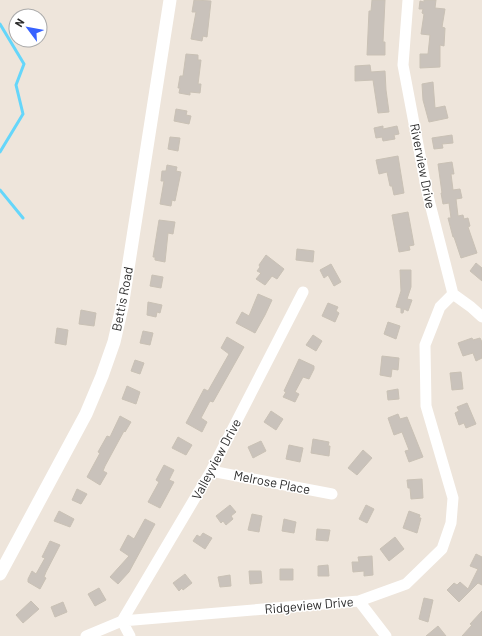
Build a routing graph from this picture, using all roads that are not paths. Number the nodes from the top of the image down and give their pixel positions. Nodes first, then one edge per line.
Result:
1 (170, 0) edge
2 (408, 0) edge
3 (303, 292) dead end
4 (452, 294) junction
5 (482, 317) edge
6 (211, 471) junction
7 (332, 494) dead end
8 (0, 574) edge
9 (359, 601) junction
10 (122, 622) junction
11 (86, 636) edge
12 (130, 636) edge
13 (386, 636) edge

1 - 8 street, Bettis Road
2 - 4 street, Riverview Drive
3 - 6 street, Valleyview Drive
4 - 5 street
4 - 9 street, Ridgeview Drive
6 - 7 street, Melrose Place
6 - 10 street, Valleyview Drive
9 - 10 street, Ridgeview Drive
9 - 13 street
10 - 11 street, Ridgeview Drive
10 - 12 street

